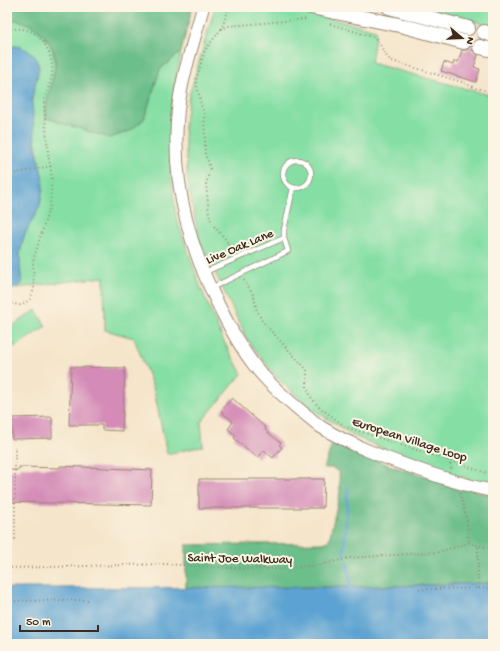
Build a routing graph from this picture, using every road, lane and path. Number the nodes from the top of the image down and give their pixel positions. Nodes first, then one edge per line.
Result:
1 (203, 7) edge
2 (229, 7) edge
3 (389, 7) edge
4 (310, 13) edge
5 (329, 24) dead end
6 (468, 28) dead end
7 (220, 29) junction
8 (7, 30) edge
9 (464, 42) dead end
10 (493, 92) edge
11 (51, 166) junction
12 (7, 175) edge
13 (293, 188) junction
14 (284, 238) junction
15 (230, 261) junction
16 (203, 272) junction
17 (239, 273) junction
18 (210, 288) junction
19 (7, 303) edge
20 (15, 447) dead end
21 (449, 460) junction
22 (493, 475) edge
23 (456, 483) junction
24 (493, 491) edge
25 (7, 541) edge
26 (469, 543) junction
27 (478, 545) junction
28 (493, 549) edge
29 (260, 557) dead end
30 (7, 568) edge
31 (258, 568) junction
32 (478, 588) junction
33 (493, 588) edge
34 (419, 589) dead end
35 (88, 600) dead end
36 (7, 601) edge

1 - 16 street
2 - 7 path
3 - 6 main road
4 - 7 path
4 - 9 main road
5 - 10 path
7 - 15 path
8 - 11 path
11 - 12 path
11 - 19 path
13 - 13 lane
13 - 14 lane, Live Oak Lane
14 - 15 lane, Live Oak Lane
14 - 17 lane, Live Oak Lane
15 - 16 lane, Live Oak Lane
16 - 18 street
17 - 18 lane, Live Oak Lane
17 - 21 path, European Village Loop
18 - 23 street
20 - 25 path
21 - 22 path, European Village Loop
21 - 23 path
23 - 24 street
23 - 26 path
26 - 27 path, Saint Joe Walkway
26 - 31 path, Saint Joe Walkway
27 - 28 path, Saint Joe Walkway
27 - 32 path
29 - 31 path
30 - 31 path, Saint Joe Walkway
32 - 33 path
32 - 34 path
35 - 36 path

